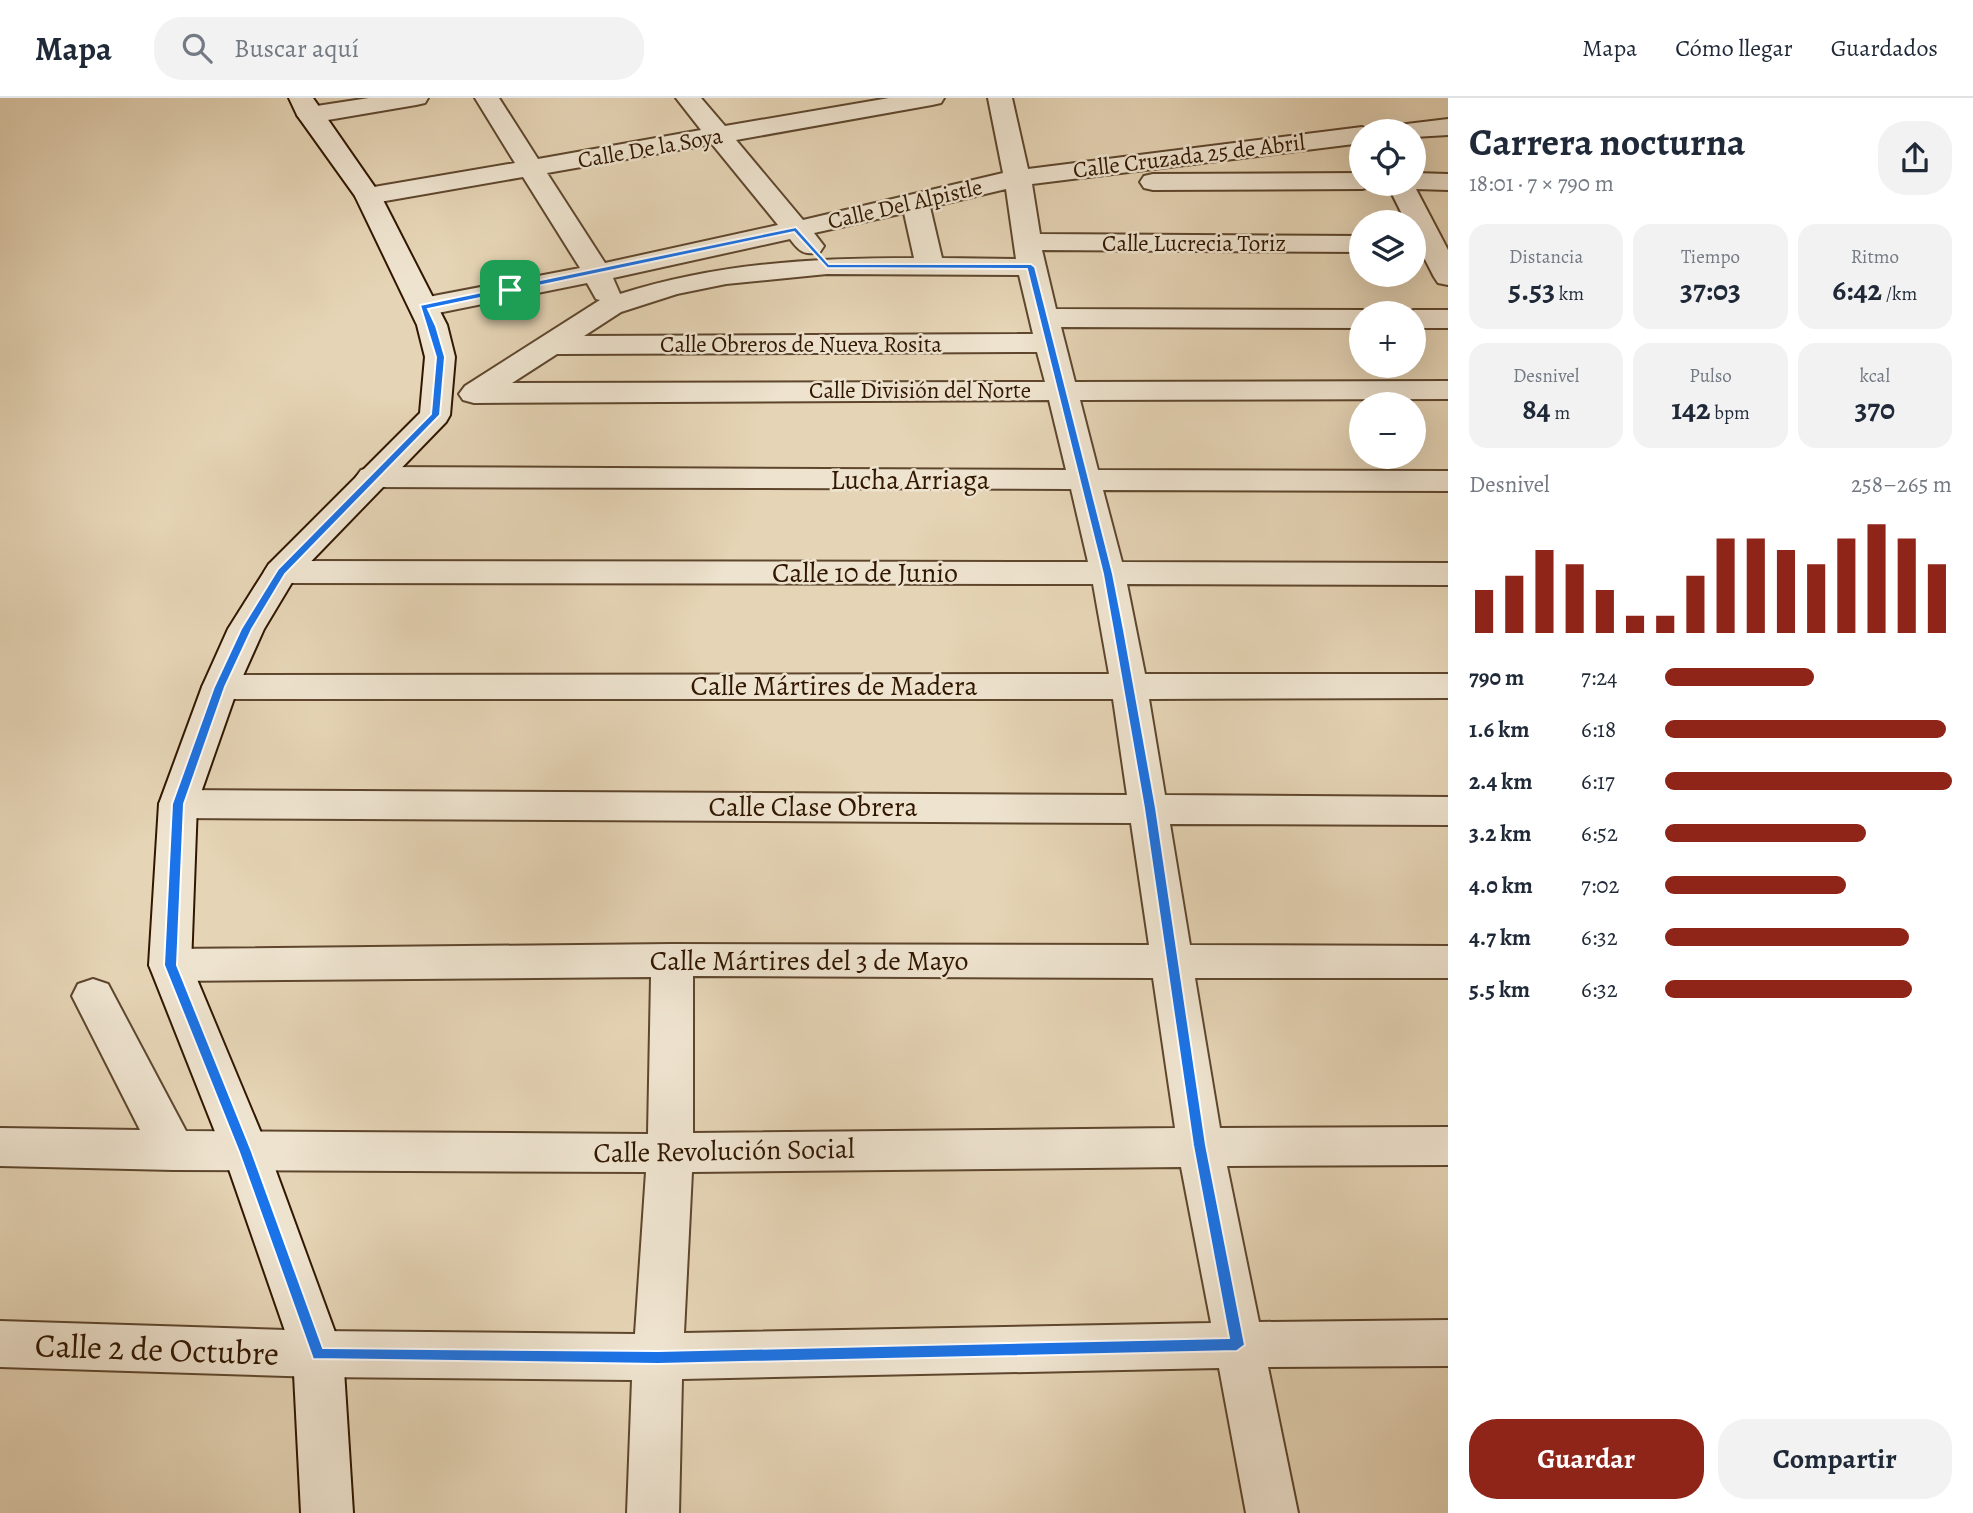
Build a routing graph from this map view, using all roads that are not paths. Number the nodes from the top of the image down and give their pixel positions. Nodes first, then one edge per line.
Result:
1 (416, 98) edge
2 (487, 98) edge
3 (688, 98) edge
4 (932, 98) edge
5 (1000, 98) edge
6 (305, 106) edge
7 (1448, 127) edge
8 (1426, 129) edge
9 (719, 136) junction
10 (1349, 137) edge
11 (533, 169) junction
12 (1017, 180) junction
13 (1349, 181) edge
14 (1426, 181) edge
15 (1448, 182) edge
16 (368, 196) junction
17 (1406, 196) edge
18 (915, 203) junction
19 (796, 230) junction
20 (1349, 244) edge
21 (1432, 244) edge
22 (1029, 255) junction
23 (827, 266) junction
24 (930, 266) junction
25 (597, 274) junction
26 (1448, 277) edge
27 (611, 306) junction
28 (423, 307) junction
29 (1349, 319) edge
30 (1426, 319) edge
31 (1448, 319) edge
32 (1047, 330) junction
33 (551, 345) junction
34 (1060, 389) junction
35 (1448, 390) edge
36 (476, 393) junction
37 (435, 415) junction
38 (372, 477) junction
39 (1084, 481) junction
40 (1448, 481) edge
41 (281, 572) junction
42 (1448, 573) edge
43 (1108, 574) junction
44 (1129, 685) junction
45 (1448, 686) edge
46 (220, 687) junction
47 (178, 804) junction
48 (1150, 808) junction
49 (1448, 811) edge
50 (672, 960) junction
51 (1172, 961) junction
52 (1448, 962) edge
53 (170, 965) junction
54 (93, 996) dead end
55 (1200, 1145) junction
56 (1448, 1146) edge
57 (0, 1147) edge
58 (173, 1151) junction
59 (246, 1152) junction
60 (670, 1153) junction
61 (1448, 1343) edge
62 (0, 1344) edge
63 (1237, 1345) junction
64 (318, 1354) junction
65 (658, 1357) junction
66 (327, 1513) edge
67 (653, 1513) edge
68 (1272, 1513) edge

1 - 6 street
2 - 11 street
3 - 9 street
4 - 9 street, Calle De la Soya
5 - 12 street
6 - 16 street
7 - 8 street
9 - 11 street, Calle De la Soya
9 - 19 street
10 - 12 street, Calle Cruzada 25 de Abril
11 - 16 street, Calle De la Soya
11 - 25 street
12 - 13 street
12 - 18 street, Calle Del Alpistle
12 - 22 street
14 - 15 street
16 - 28 street
17 - 21 street
18 - 19 street, Calle Del Alpistle
18 - 24 street
19 - 23 street
19 - 25 street, Calle Del Alpistle
20 - 22 street, Calle Lucrecia Toriz
21 - 26 street
22 - 24 street
22 - 32 street
23 - 24 street
23 - 27 street
25 - 27 street
25 - 28 street, Calle Del Alpistle
27 - 33 street
28 - 37 street
29 - 32 street, Calle Obreros de Nueva Rosita
30 - 31 street
32 - 33 street, Calle Obreros de Nueva Rosita
32 - 34 street
33 - 36 street
34 - 35 street, Calle División del Norte
34 - 36 street, Calle División del Norte
34 - 39 street
36 - 37 street
37 - 38 street
38 - 39 street, Lucha Arriaga
38 - 41 street
39 - 40 street, Lucha Arriaga
39 - 43 street
41 - 43 street, Calle 10 de Junio
41 - 46 street
42 - 43 street, Calle 10 de Junio
43 - 44 street
44 - 45 street, Calle Mártires de Madera
44 - 46 street, Calle Mártires de Madera
44 - 48 street
46 - 47 street
47 - 48 street, Calle Clase Obrera
47 - 53 street
48 - 49 street, Calle Clase Obrera
48 - 51 street
50 - 51 street, Calle Mártires del 3 de Mayo
50 - 53 street, Calle Mártires del 3 de Mayo
50 - 60 street
51 - 52 street, Calle Mártires del 3 de Mayo
51 - 55 street
53 - 59 street
54 - 58 street
55 - 56 street, Calle Revolución Social
55 - 60 street, Calle Revolución Social
55 - 63 street
57 - 58 street, Calle Revolución Social
58 - 59 street, Calle Revolución Social
59 - 60 street, Calle Revolución Social
59 - 64 street
60 - 65 street
61 - 63 street, Calle 2 de Octubre
62 - 64 street, Calle 2 de Octubre
63 - 65 street, Calle 2 de Octubre
63 - 68 street
64 - 65 street, Calle 2 de Octubre
64 - 66 street
65 - 67 street

